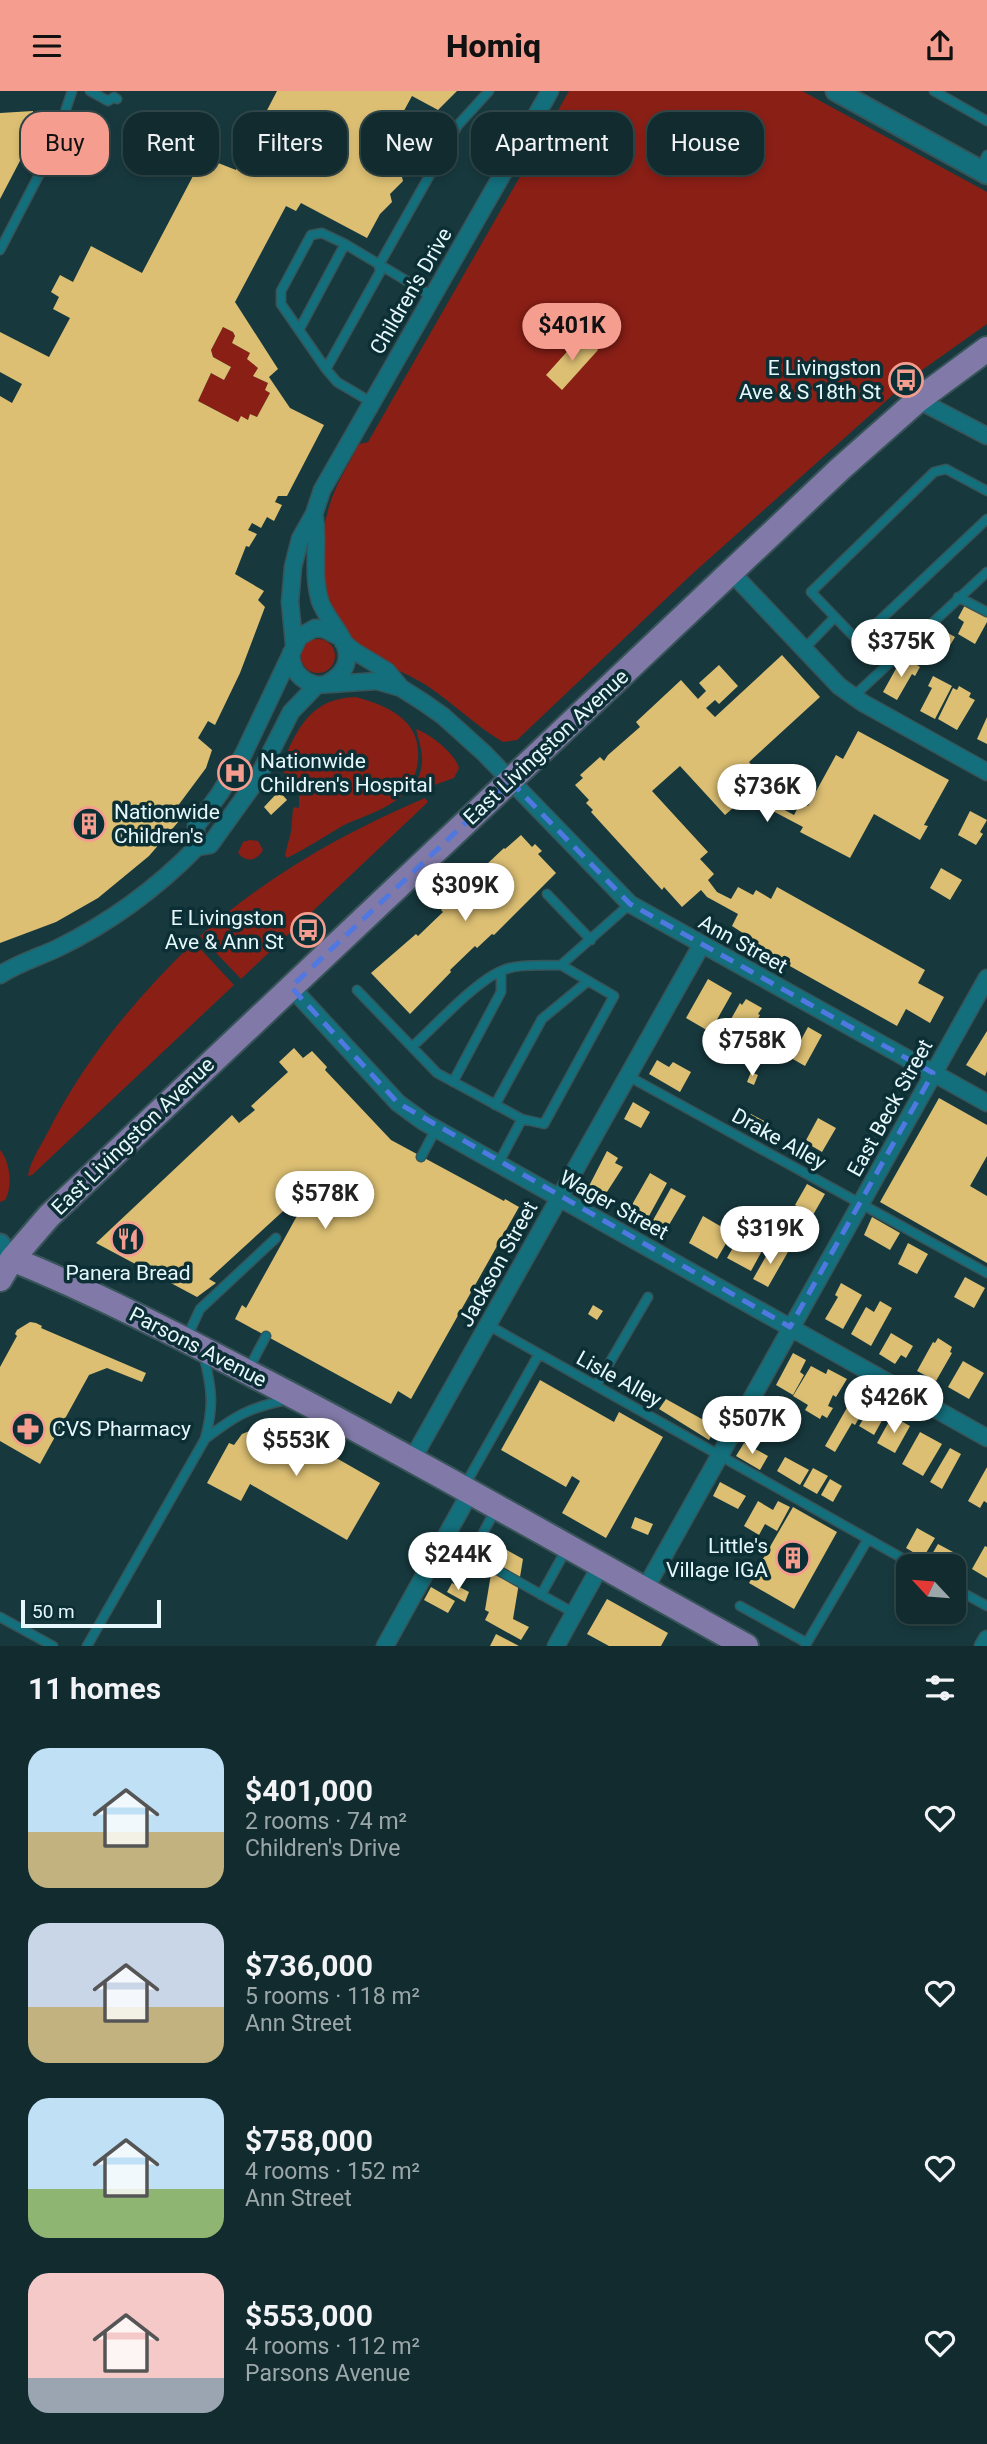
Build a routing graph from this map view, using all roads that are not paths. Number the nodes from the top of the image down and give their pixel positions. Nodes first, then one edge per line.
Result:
1 (72, 91) edge
2 (90, 91) edge
3 (489, 91) edge
4 (550, 91) edge
5 (836, 91) edge
6 (934, 91) edge
7 (115, 96) edge
8 (987, 121) edge
9 (984, 166) edge
10 (345, 244) junction
11 (0, 250) edge
12 (379, 265) junction
13 (432, 296) junction
14 (299, 330) junction
15 (987, 349) edge
16 (326, 369) junction
17 (918, 400) junction
18 (371, 402) junction
19 (987, 436) edge
20 (987, 491) edge
21 (314, 514) junction
22 (987, 519) edge
23 (987, 572) edge
24 (732, 573) junction
25 (958, 597) junction
26 (987, 613) edge
27 (835, 617) junction
28 (341, 639) junction
29 (292, 648) junction
30 (804, 649) junction
31 (322, 684) junction
32 (401, 688) junction
33 (854, 697) junction
34 (987, 772) edge
35 (510, 781) junction
36 (197, 847) junction
37 (547, 894) dead end
38 (630, 904) junction
39 (591, 940) junction
40 (702, 944) junction
41 (561, 965) junction
42 (4, 970) edge
43 (501, 971) junction
44 (987, 978) edge
45 (588, 981) junction
46 (291, 987) junction
47 (357, 990) dead end
48 (412, 1047) junction
49 (933, 1073) junction
50 (628, 1076) junction
51 (453, 1082) junction
52 (987, 1103) edge
53 (495, 1105) junction
54 (522, 1119) junction
55 (436, 1129) junction
56 (421, 1157) dead end
57 (498, 1164) junction
58 (559, 1198) junction
59 (859, 1204) junction
60 (276, 1238) dead end
61 (3, 1260) edge
62 (987, 1273) edge
63 (648, 1297) dead end
64 (488, 1325) junction
65 (790, 1327) junction
66 (266, 1336) dead end
67 (193, 1344) junction
68 (539, 1354) junction
69 (247, 1371) junction
70 (596, 1386) junction
71 (298, 1398) junction
72 (987, 1437) edge
73 (205, 1439) junction
74 (720, 1456) junction
75 (413, 1458) junction
76 (467, 1489) junction
77 (497, 1506) junction
78 (868, 1539) junction
79 (444, 1540) junction
80 (568, 1546) junction
81 (471, 1555) junction
82 (896, 1555) edge
83 (601, 1565) junction
84 (645, 1589) junction
85 (541, 1595) junction
86 (966, 1595) edge
87 (740, 1606) dead end
88 (987, 1606) edge
89 (574, 1613) junction
90 (0, 1617) edge
91 (987, 1639) edge
92 (733, 1643) edge
93 (806, 1644) edge
94 (53, 1646) edge
95 (87, 1646) edge
96 (386, 1646) edge
97 (556, 1646) edge
98 (983, 1646) edge

1 - 11 lane
2 - 7 lane
3 - 12 lane
4 - 13 street, Children's Drive
5 - 9 street
6 - 8 lane
10 - 12 lane
10 - 14 lane
10 - 14 lane
12 - 13 lane
12 - 16 lane
13 - 18 street, Children's Drive
14 - 16 lane
15 - 17 main road, East Livingston Avenue
16 - 18 lane
17 - 19 street
17 - 24 main road, East Livingston Avenue
18 - 21 street, Children's Drive
20 - 27 lane
21 - 28 street, Children's Drive
21 - 29 street, Children's Drive
22 - 27 lane
23 - 25 lane
24 - 30 street
24 - 35 main road, East Livingston Avenue
25 - 26 lane
25 - 33 lane
27 - 30 lane
28 - 29 street
28 - 31 street
28 - 32 street
29 - 31 street
29 - 36 street
30 - 33 street
31 - 32 street
31 - 36 street
32 - 35 street, Ann Street
33 - 34 street
35 - 38 street, Ann Street
35 - 46 main road, East Livingston Avenue
36 - 42 street
37 - 39 lane
38 - 39 lane
38 - 40 street, Ann Street
39 - 41 lane
40 - 49 street, Ann Street
40 - 50 street, Jackson Street
41 - 43 lane
41 - 45 lane
43 - 48 lane
43 - 51 lane
44 - 49 street, East Beck Street
45 - 53 lane
45 - 54 lane
46 - 55 street, Wager Street
46 - 61 main road, East Livingston Avenue
47 - 48 lane
48 - 51 lane
49 - 52 street, Ann Street
49 - 59 street, East Beck Street
50 - 58 street, Jackson Street
50 - 59 lane, Drake Alley
51 - 53 lane
53 - 54 lane
54 - 57 lane
55 - 56 lane
55 - 57 street, Wager Street
57 - 58 street, Wager Street
58 - 64 street, Jackson Street
58 - 65 street, Wager Street
59 - 62 lane, Drake Alley
59 - 65 street, East Beck Street
60 - 67 lane
61 - 67 main road, Parsons Avenue
63 - 70 lane
64 - 68 lane, Lisle Alley
64 - 75 street, Jackson Street
65 - 72 street, Wager Street
65 - 74 street, East Beck Street
66 - 69 lane
67 - 69 main road, Parsons Avenue
67 - 73 lane
68 - 70 lane, Lisle Alley
68 - 76 lane
69 - 71 main road, Parsons Avenue
70 - 74 lane, Lisle Alley
71 - 73 lane
71 - 75 main road, Parsons Avenue
73 - 95 lane
74 - 78 lane, Lisle Alley
74 - 84 street, East Beck Street
75 - 76 main road, Parsons Avenue
76 - 77 main road, Parsons Avenue
76 - 79 street
77 - 80 main road, Parsons Avenue
77 - 81 lane
78 - 82 lane, Lisle Alley
78 - 93 lane
79 - 81 lane
79 - 96 street
80 - 83 main road, Parsons Avenue
80 - 85 lane
81 - 85 lane
83 - 84 main road, Parsons Avenue
83 - 89 street
84 - 92 main road, Parsons Avenue
85 - 89 lane
86 - 88 lane
87 - 93 lane
89 - 97 street
90 - 94 lane
91 - 98 street

